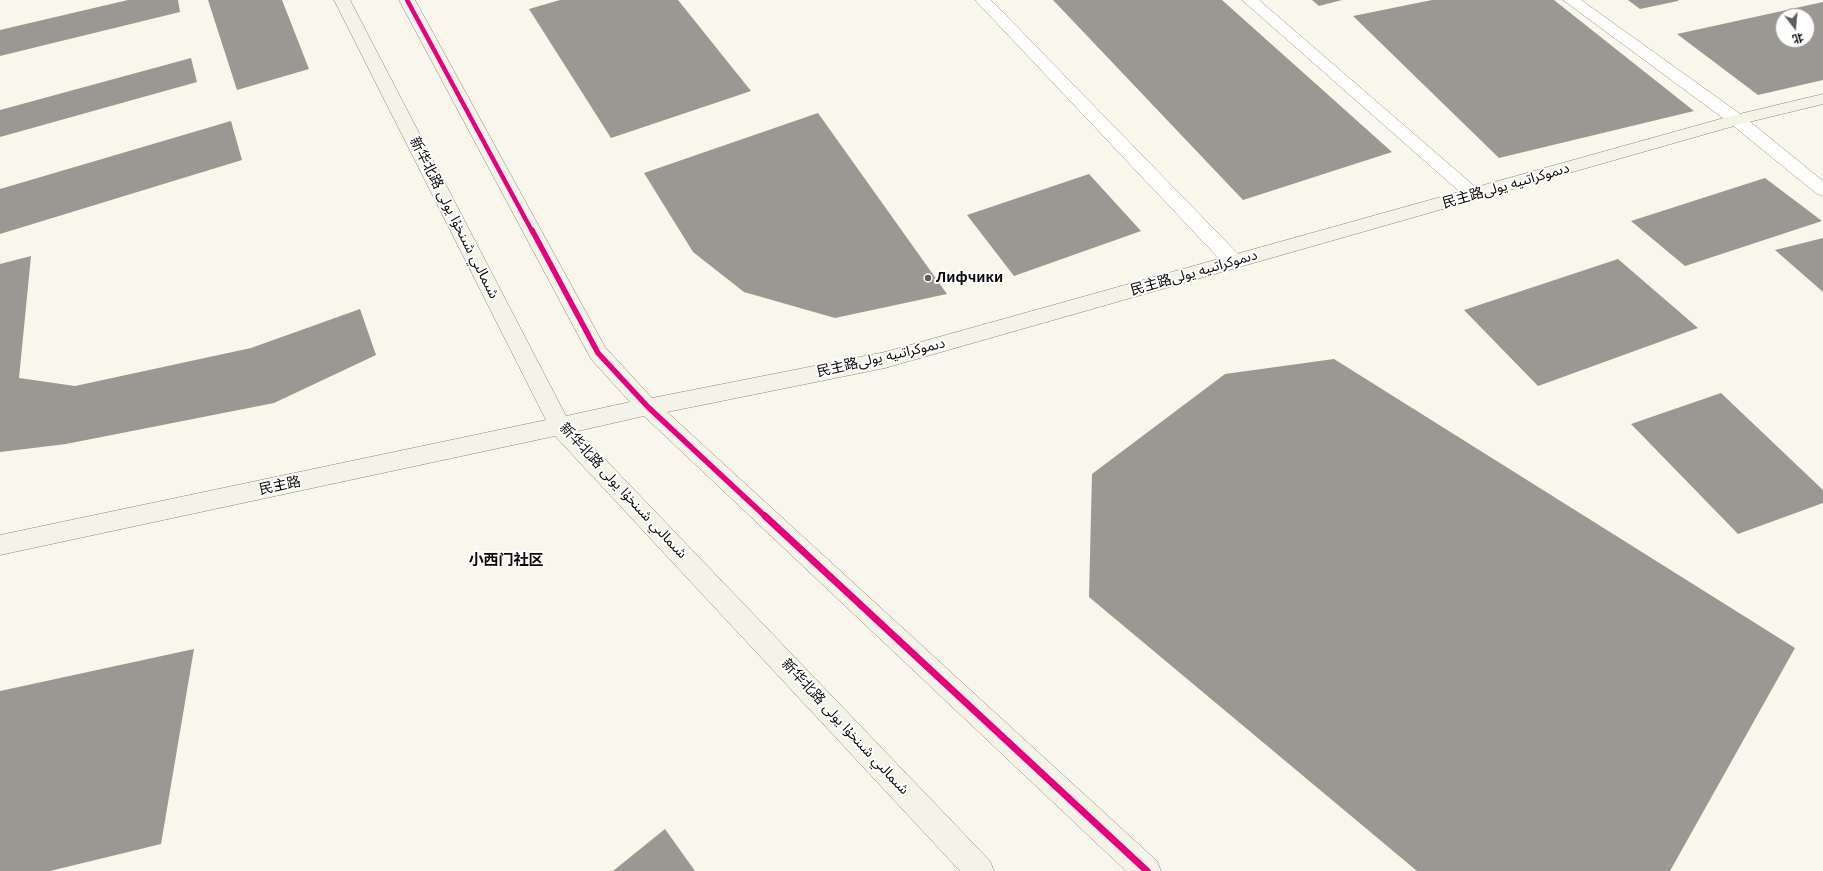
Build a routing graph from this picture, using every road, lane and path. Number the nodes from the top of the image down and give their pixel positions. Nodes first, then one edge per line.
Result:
1 (342, 0) edge
2 (406, 0) edge
3 (983, 0) edge
4 (1250, 0) edge
5 (1571, 0) edge
6 (1823, 99) edge
7 (1737, 120) junction
8 (1823, 190) edge
9 (1474, 195) junction
10 (1234, 262) junction
11 (648, 407) junction
12 (560, 426) junction
13 (0, 546) edge
14 (980, 871) edge
15 (1147, 871) edge

1 - 12 main road, 新华北路 شىمالىي شىنخۇا يولى
2 - 11 main road
3 - 10 street
4 - 9 street
5 - 7 street
6 - 7 main road, 民主路دىموكراتىيە يولى
7 - 8 street
7 - 9 main road, 民主路دىموكراتىيە يولى
9 - 10 main road, 民主路دىموكراتىيە يولى
10 - 11 main road, 民主路دىموكراتىيە يولى
11 - 12 main road, 民主路دىموكراتىيە يولى
11 - 15 main road
12 - 13 main road, 民主路
12 - 14 main road, 新华北路 شىمالىي شىنخۇا يولى

